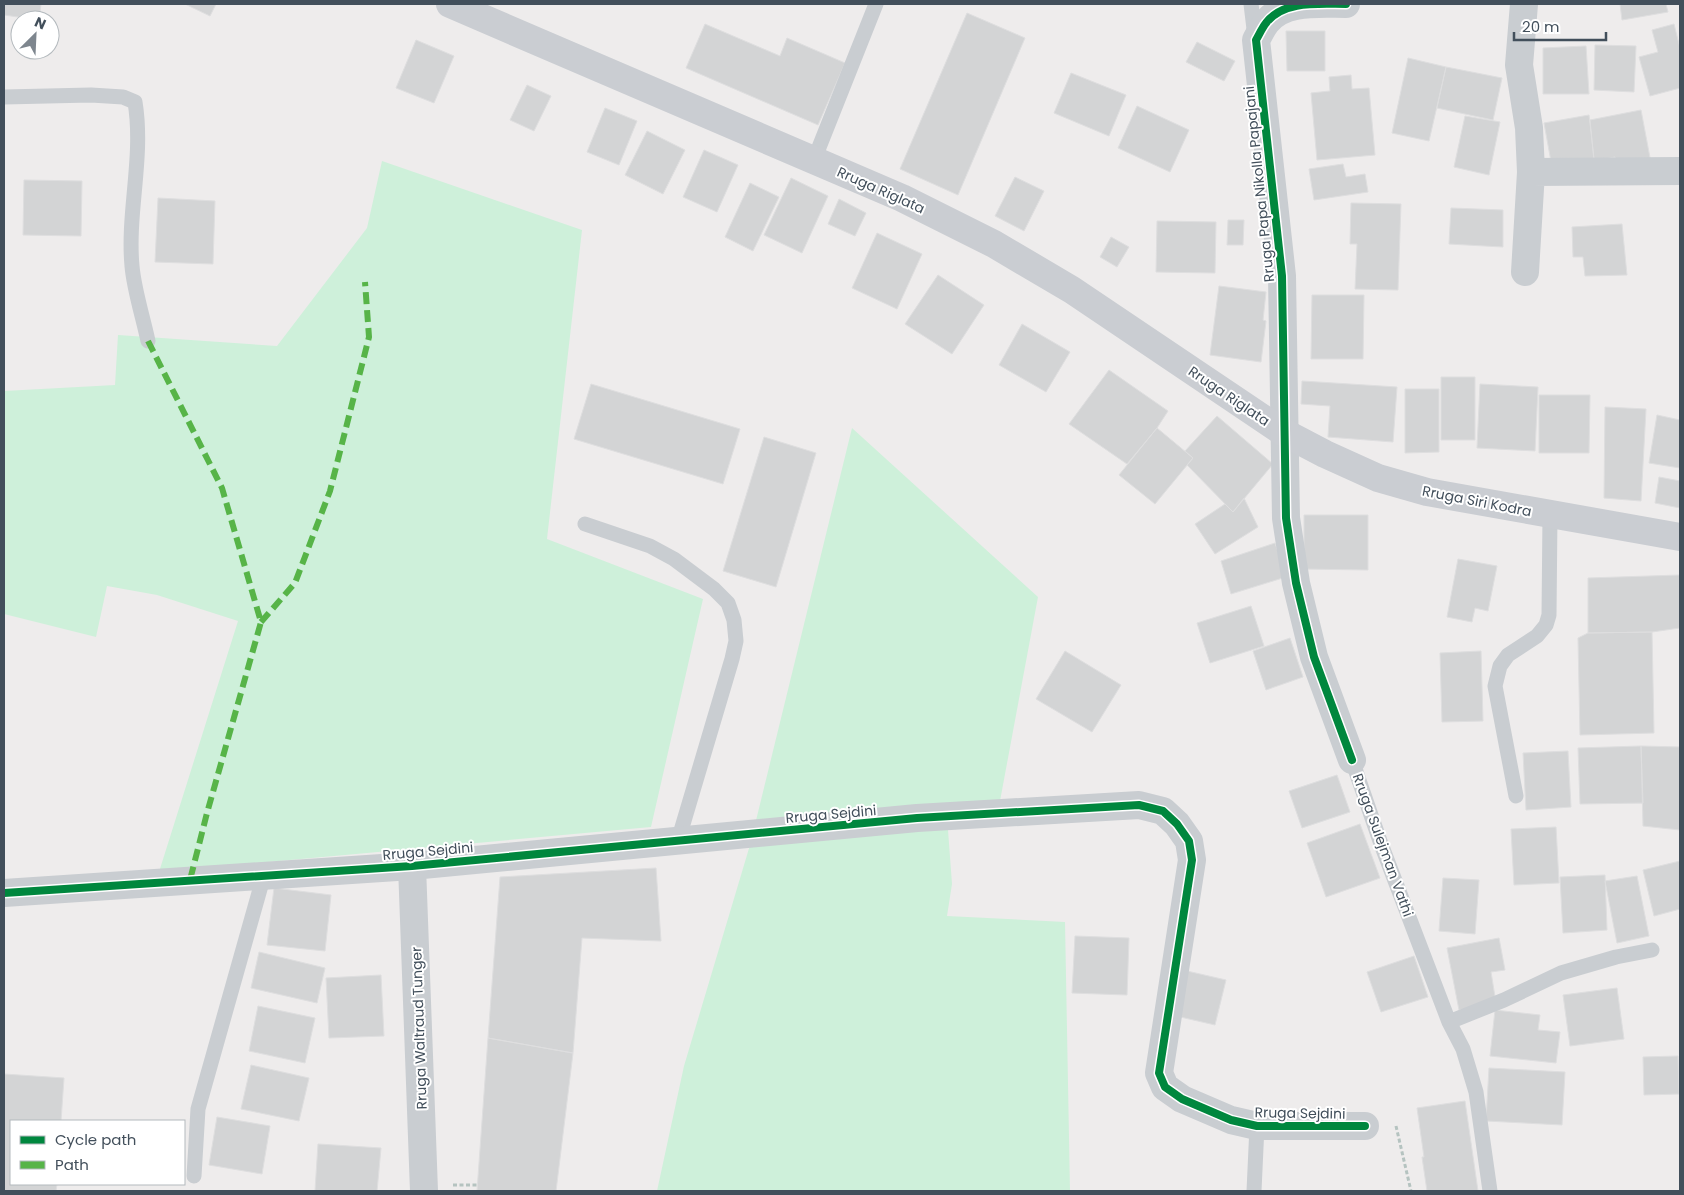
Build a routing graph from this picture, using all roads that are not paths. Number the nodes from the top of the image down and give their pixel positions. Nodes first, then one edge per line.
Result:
1 (450, 4) edge
2 (876, 4) edge
3 (1251, 4) edge
4 (1346, 4) edge
5 (1524, 4) edge
6 (1256, 40) junction
7 (4, 96) edge
8 (814, 160) junction
9 (1680, 170) edge
10 (1531, 172) junction
11 (1525, 272) dead end
12 (148, 341) dead end
13 (1283, 432) junction
14 (1550, 515) junction
15 (586, 524) dead end
16 (1680, 537) edge
17 (1352, 760) joint
18 (1516, 796) dead end
19 (678, 841) junction
20 (412, 866) junction
21 (264, 875) junction
22 (4, 893) edge
23 (1652, 950) dead end
24 (1449, 1022) junction
25 (1258, 1126) junction
26 (1365, 1126) road end
27 (194, 1176) dead end
28 (424, 1191) edge
29 (1254, 1191) edge
30 (1490, 1191) edge

1 - 8 main road, Rruga Riglata
2 - 8 lane
3 - 6 lane
4 - 6 street
5 - 10 street
6 - 13 street, Rruga Papa Nikolla Papajani
7 - 12 lane
8 - 13 main road, Rruga Riglata
9 - 10 street
10 - 11 street
13 - 14 main road, Rruga Siri Kodra
13 - 17 street, Rruga Sulejman Vathi
14 - 16 main road, Rruga Siri Kodra
14 - 18 lane
15 - 19 lane
17 - 24 lane, Rruga Sulejman Vathi
19 - 20 street, Rruga Sejdini
19 - 25 street, Rruga Sejdini
20 - 21 street, Rruga Sejdini
20 - 28 street, Rruga Waltraud Tunger
21 - 22 street, Rruga Sejdini
21 - 27 lane
23 - 24 lane
24 - 30 lane, Rruga Sulejman Vathi
25 - 26 street, Rruga Sejdini
25 - 29 lane

